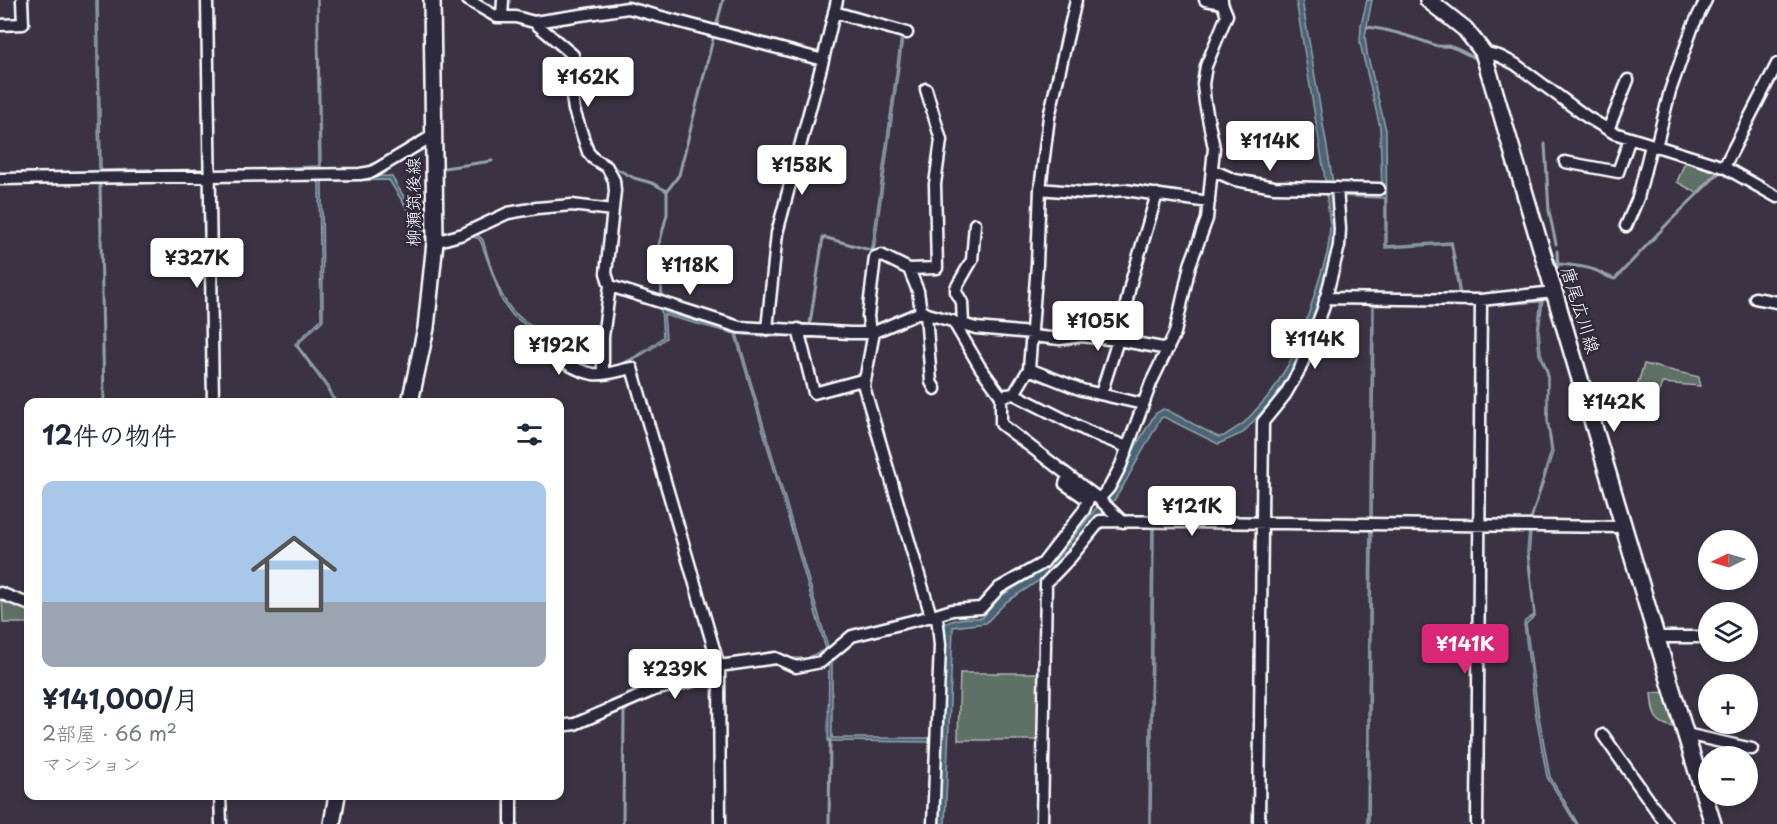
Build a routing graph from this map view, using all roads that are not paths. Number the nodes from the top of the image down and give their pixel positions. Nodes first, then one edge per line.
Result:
1 (22, 0) edge
2 (207, 0) edge
3 (432, 0) edge
4 (468, 0) edge
5 (503, 0) edge
6 (837, 0) edge
7 (1076, 0) edge
8 (1205, 0) edge
9 (1428, 0) edge
10 (1706, 0) edge
11 (1222, 1) edge
12 (607, 5) edge
13 (834, 12) junction
14 (502, 17) junction
15 (534, 22) junction
16 (0, 25) edge
17 (907, 33) dead end
18 (1483, 52) junction
19 (823, 60) junction
20 (1777, 64) edge
21 (1628, 80) dead end
22 (926, 89) dead end
23 (1608, 130) junction
24 (434, 135) junction
25 (1630, 138) junction
26 (1654, 146) junction
27 (1565, 162) dead end
28 (1724, 167) junction
29 (1212, 170) junction
30 (210, 176) junction
31 (0, 179) edge
32 (1332, 188) junction
33 (1040, 189) junction
34 (1379, 189) dead end
35 (1156, 194) junction
36 (1777, 197) edge
37 (1209, 202) junction
38 (612, 210) junction
39 (975, 224) dead end
40 (1626, 226) dead end
41 (435, 242) junction
42 (909, 269) junction
43 (610, 286) junction
44 (1554, 292) junction
45 (1325, 298) junction
46 (1755, 298) dead end
47 (1481, 300) junction
48 (1777, 302) edge
49 (923, 312) junction
50 (958, 323) junction
51 (766, 329) junction
52 (798, 329) junction
53 (872, 332) junction
54 (1032, 334) junction
55 (533, 335) dead end
56 (1118, 340) junction
57 (1167, 350) junction
58 (1029, 369) junction
59 (603, 374) junction
60 (864, 386) junction
61 (935, 389) dead end
62 (1014, 394) junction
63 (1101, 394) junction
64 (1000, 396) junction
65 (213, 398) edge
66 (411, 398) edge
67 (1143, 404) junction
68 (1127, 447) junction
69 (1068, 475) junction
70 (1099, 499) junction
71 (1123, 522) junction
72 (1262, 524) junction
73 (1480, 525) junction
74 (1624, 527) junction
75 (0, 593) edge
76 (24, 602) edge
77 (933, 616) junction
78 (1657, 637) junction
79 (1698, 637) edge
80 (719, 666) junction
81 (564, 725) edge
82 (1686, 734) junction
83 (1603, 735) dead end
84 (1739, 746) edge
85 (220, 800) edge
86 (336, 800) edge
87 (511, 800) edge
88 (221, 824) edge
89 (332, 824) edge
90 (511, 824) edge
91 (720, 824) edge
92 (933, 824) edge
93 (1042, 824) edge
94 (1259, 824) edge
95 (1477, 824) edge
96 (1666, 824) edge
97 (1713, 824) edge

1 - 16 street
2 - 30 street
3 - 24 main road, 柳瀬筑後線
4 - 14 street
5 - 14 street
6 - 13 street
7 - 33 street
8 - 11 street
9 - 18 main road, 唐尾広川線
10 - 26 street
11 - 29 street
12 - 15 street
12 - 19 street
13 - 17 street
13 - 19 street
14 - 15 street
15 - 38 street
18 - 23 street
18 - 44 main road, 唐尾広川線
19 - 51 street
20 - 28 street
21 - 23 street
22 - 42 street
23 - 25 street
24 - 30 street
24 - 41 main road, 柳瀬筑後線
25 - 26 street
25 - 27 street
26 - 28 street
26 - 40 street
28 - 36 street
29 - 32 street
29 - 37 street
30 - 31 street
30 - 65 street
32 - 34 street
32 - 45 street
33 - 35 street
33 - 54 street
35 - 37 street
35 - 56 street
37 - 57 street
38 - 41 street
38 - 43 street
39 - 50 street
41 - 66 main road, 柳瀬筑後線
42 - 49 street
42 - 53 street
43 - 51 street
43 - 59 street
44 - 47 street
44 - 74 main road, 唐尾広川線
45 - 47 street
45 - 72 street
46 - 48 street
47 - 73 street
49 - 50 street
49 - 53 street
49 - 61 street
50 - 54 street
50 - 64 street
51 - 52 street
52 - 53 street
52 - 60 street
53 - 60 street
54 - 56 street
54 - 58 street
55 - 59 street
56 - 57 street
56 - 63 street
57 - 67 street
58 - 62 street
58 - 63 street
59 - 80 street
60 - 77 street
62 - 64 street
62 - 68 street
63 - 67 street
64 - 69 street
67 - 68 street
68 - 70 street
69 - 70 street
69 - 77 street
70 - 71 street
71 - 72 street
71 - 93 street
72 - 73 street
72 - 94 street
73 - 74 street
73 - 95 street
74 - 78 main road, 唐尾広川線
75 - 76 street
77 - 80 street
77 - 92 street
78 - 79 street
78 - 82 main road, 唐尾広川線
80 - 81 street
80 - 91 street
82 - 84 street
82 - 97 main road, 唐尾広川線
83 - 96 street
85 - 88 street
86 - 89 main road
87 - 90 street

